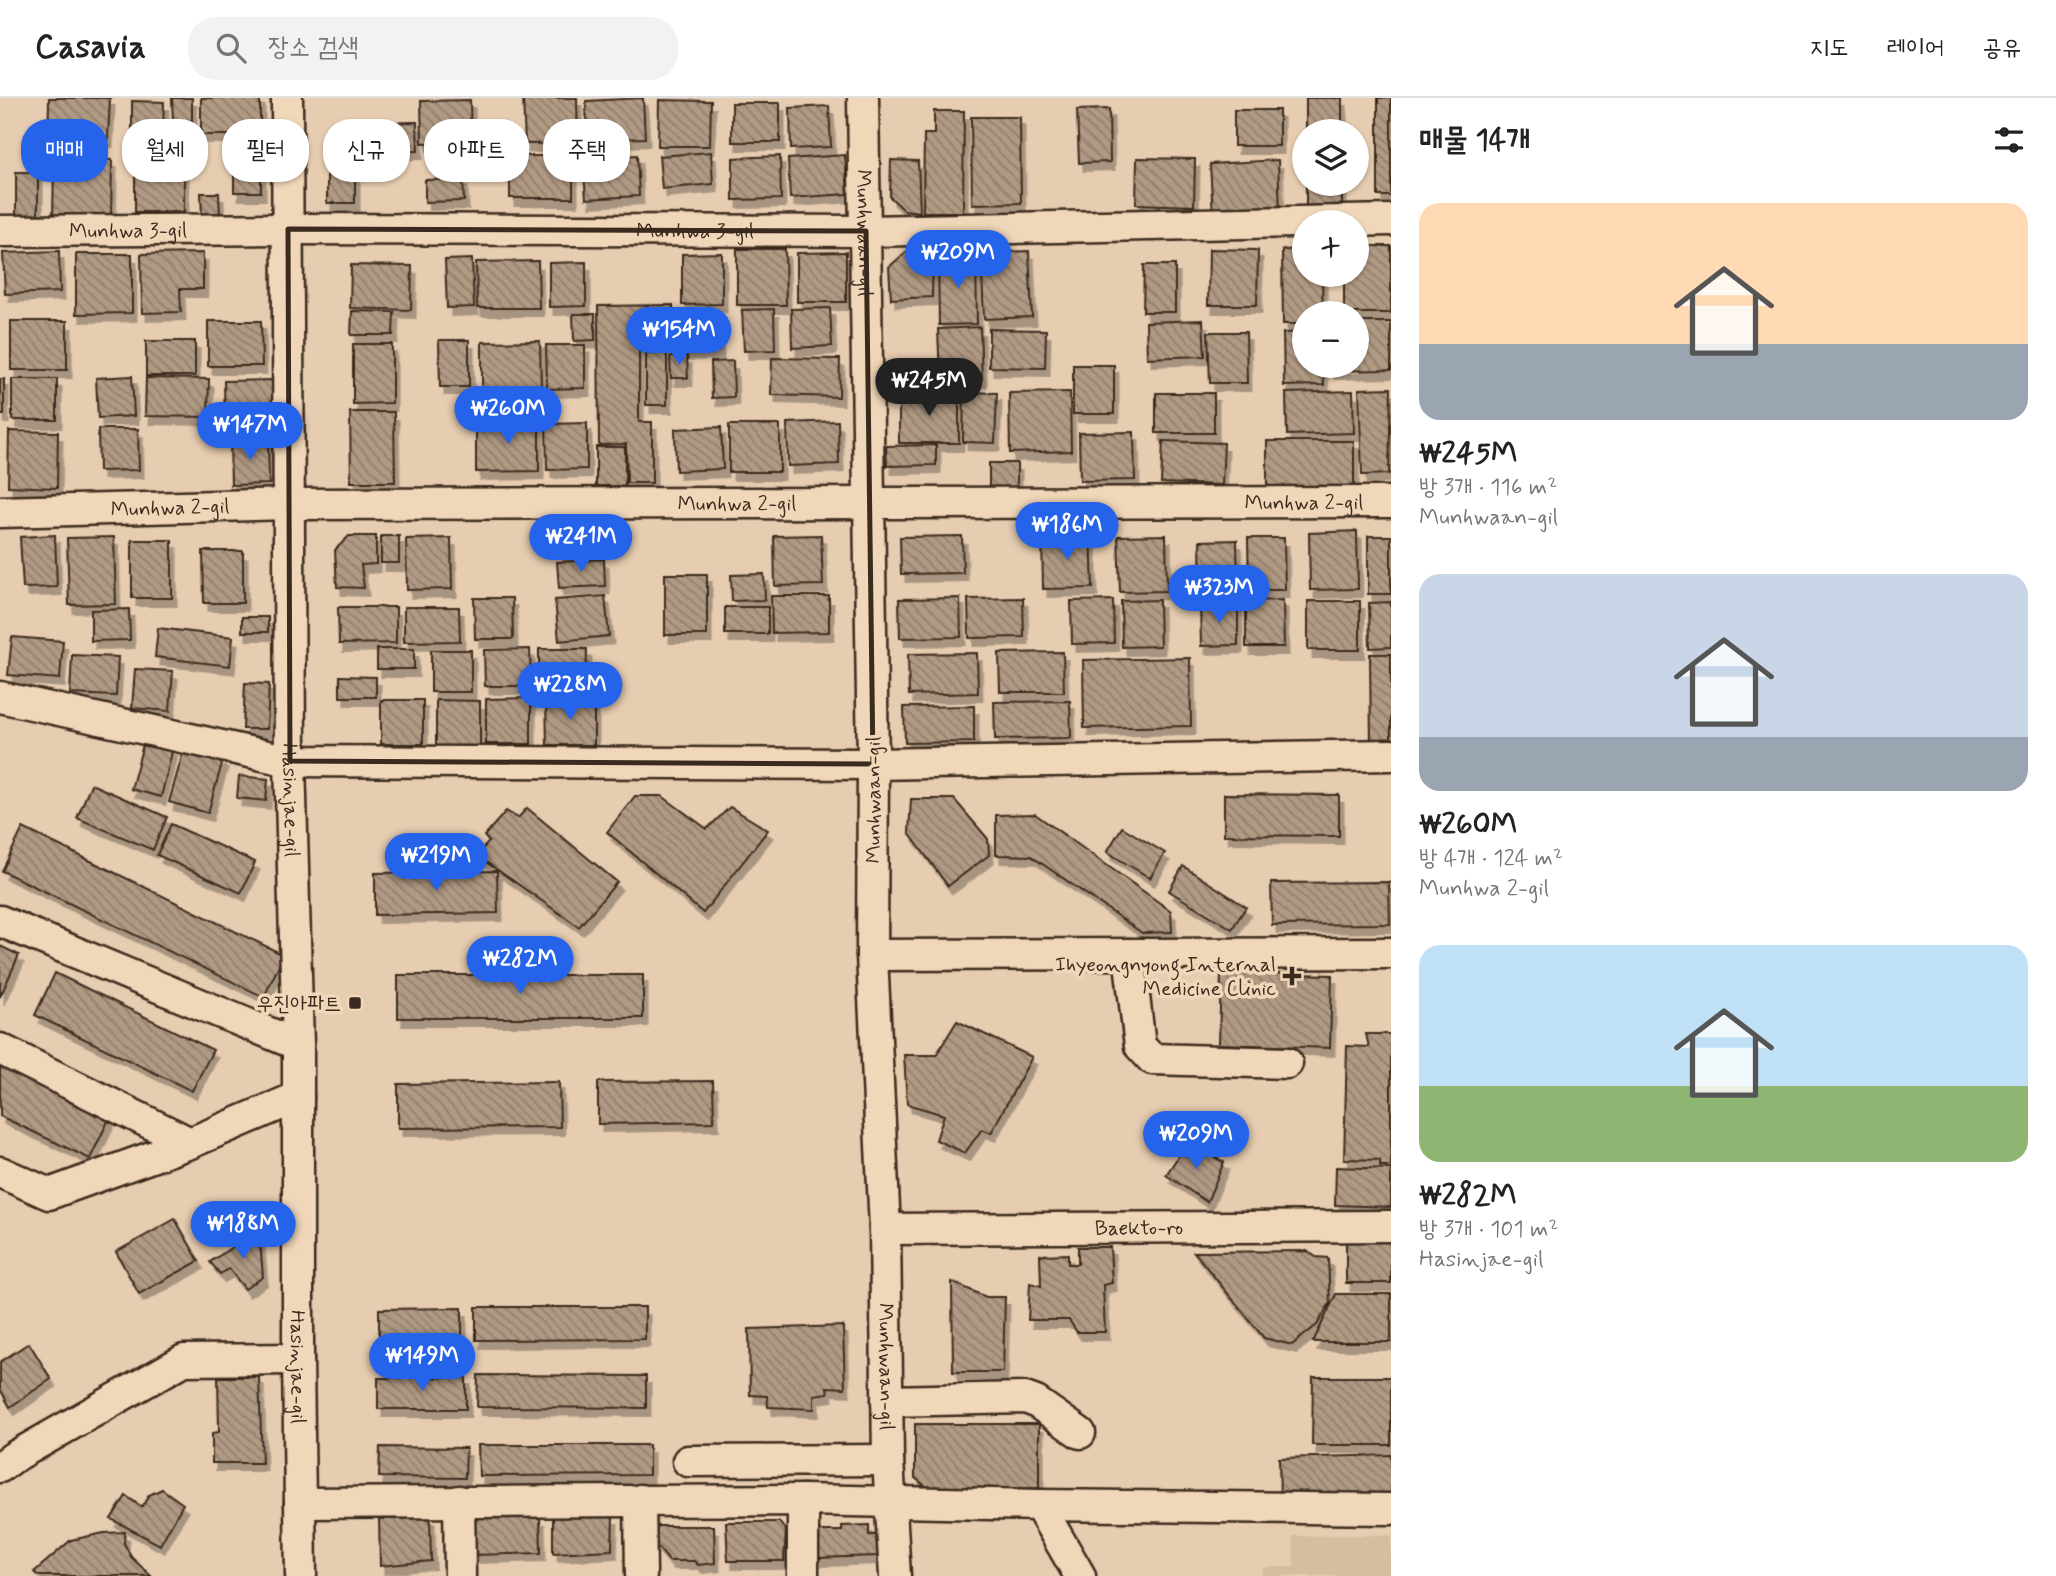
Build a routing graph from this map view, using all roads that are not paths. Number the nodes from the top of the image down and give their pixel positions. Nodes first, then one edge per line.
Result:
1 (287, 98) edge
2 (863, 98) edge
3 (1391, 220) edge
4 (288, 229) junction
5 (0, 231) edge
6 (866, 231) junction
7 (1391, 502) edge
8 (288, 504) junction
9 (869, 504) junction
10 (0, 512) edge
11 (0, 697) edge
12 (1391, 755) edge
13 (290, 761) junction
14 (873, 764) junction
15 (0, 921) edge
16 (1391, 953) edge
17 (1129, 954) junction
18 (872, 955) junction
19 (298, 1045) junction
20 (0, 1049) edge
21 (1287, 1063) dead end
22 (298, 1097) junction
23 (190, 1143) junction
24 (0, 1172) edge
25 (1391, 1226) edge
26 (885, 1229) junction
27 (298, 1359) junction
28 (887, 1401) junction
29 (1080, 1433) dead end
30 (888, 1460) junction
31 (688, 1461) dead end
32 (0, 1467) edge
33 (460, 1500) junction
34 (640, 1500) junction
35 (803, 1500) junction
36 (890, 1502) junction
37 (300, 1503) junction
38 (1039, 1505) junction
39 (1391, 1509) edge
40 (301, 1576) edge
41 (460, 1576) edge
42 (640, 1576) edge
43 (803, 1576) edge
44 (895, 1576) edge
45 (1080, 1576) edge

1 - 4 street, Hasinjae-gil
2 - 6 street, Munhwaan-gil
3 - 6 street, Munhwa 3-gil
4 - 5 street, Munhwa 3-gil
4 - 6 street, Munhwa 3-gil
4 - 8 street, Hasinjae-gil
6 - 9 street, Munhwaan-gil
7 - 9 street, Munhwa 2-gil
8 - 9 street, Munhwa 2-gil
8 - 10 street, Munhwa 2-gil
8 - 13 street, Hasinjae-gil
9 - 14 street, Munhwaan-gil
11 - 13 street
12 - 14 street
13 - 14 street
13 - 19 street, Hasinjae-gil
14 - 18 street, Munhwaan-gil
15 - 19 street
16 - 17 street
17 - 18 street
17 - 21 street
18 - 26 street, Munhwaan-gil
19 - 22 street, Hasinjae-gil
20 - 23 street
22 - 23 street
22 - 27 street, Hasinjae-gil
23 - 24 street
25 - 26 street, Baekto-ro
26 - 28 street, Munhwaan-gil
27 - 32 street
27 - 37 street, Hasinjae-gil
28 - 29 street
28 - 30 street, Munhwaan-gil
30 - 31 street
30 - 36 street, Munhwaan-gil
33 - 34 street
33 - 37 street
33 - 41 street
34 - 35 street
34 - 42 street
35 - 36 street
35 - 43 street
36 - 38 street
36 - 44 street, Munhwaan-gil
37 - 40 street, Hasinjae-gil
38 - 39 street
38 - 45 street

